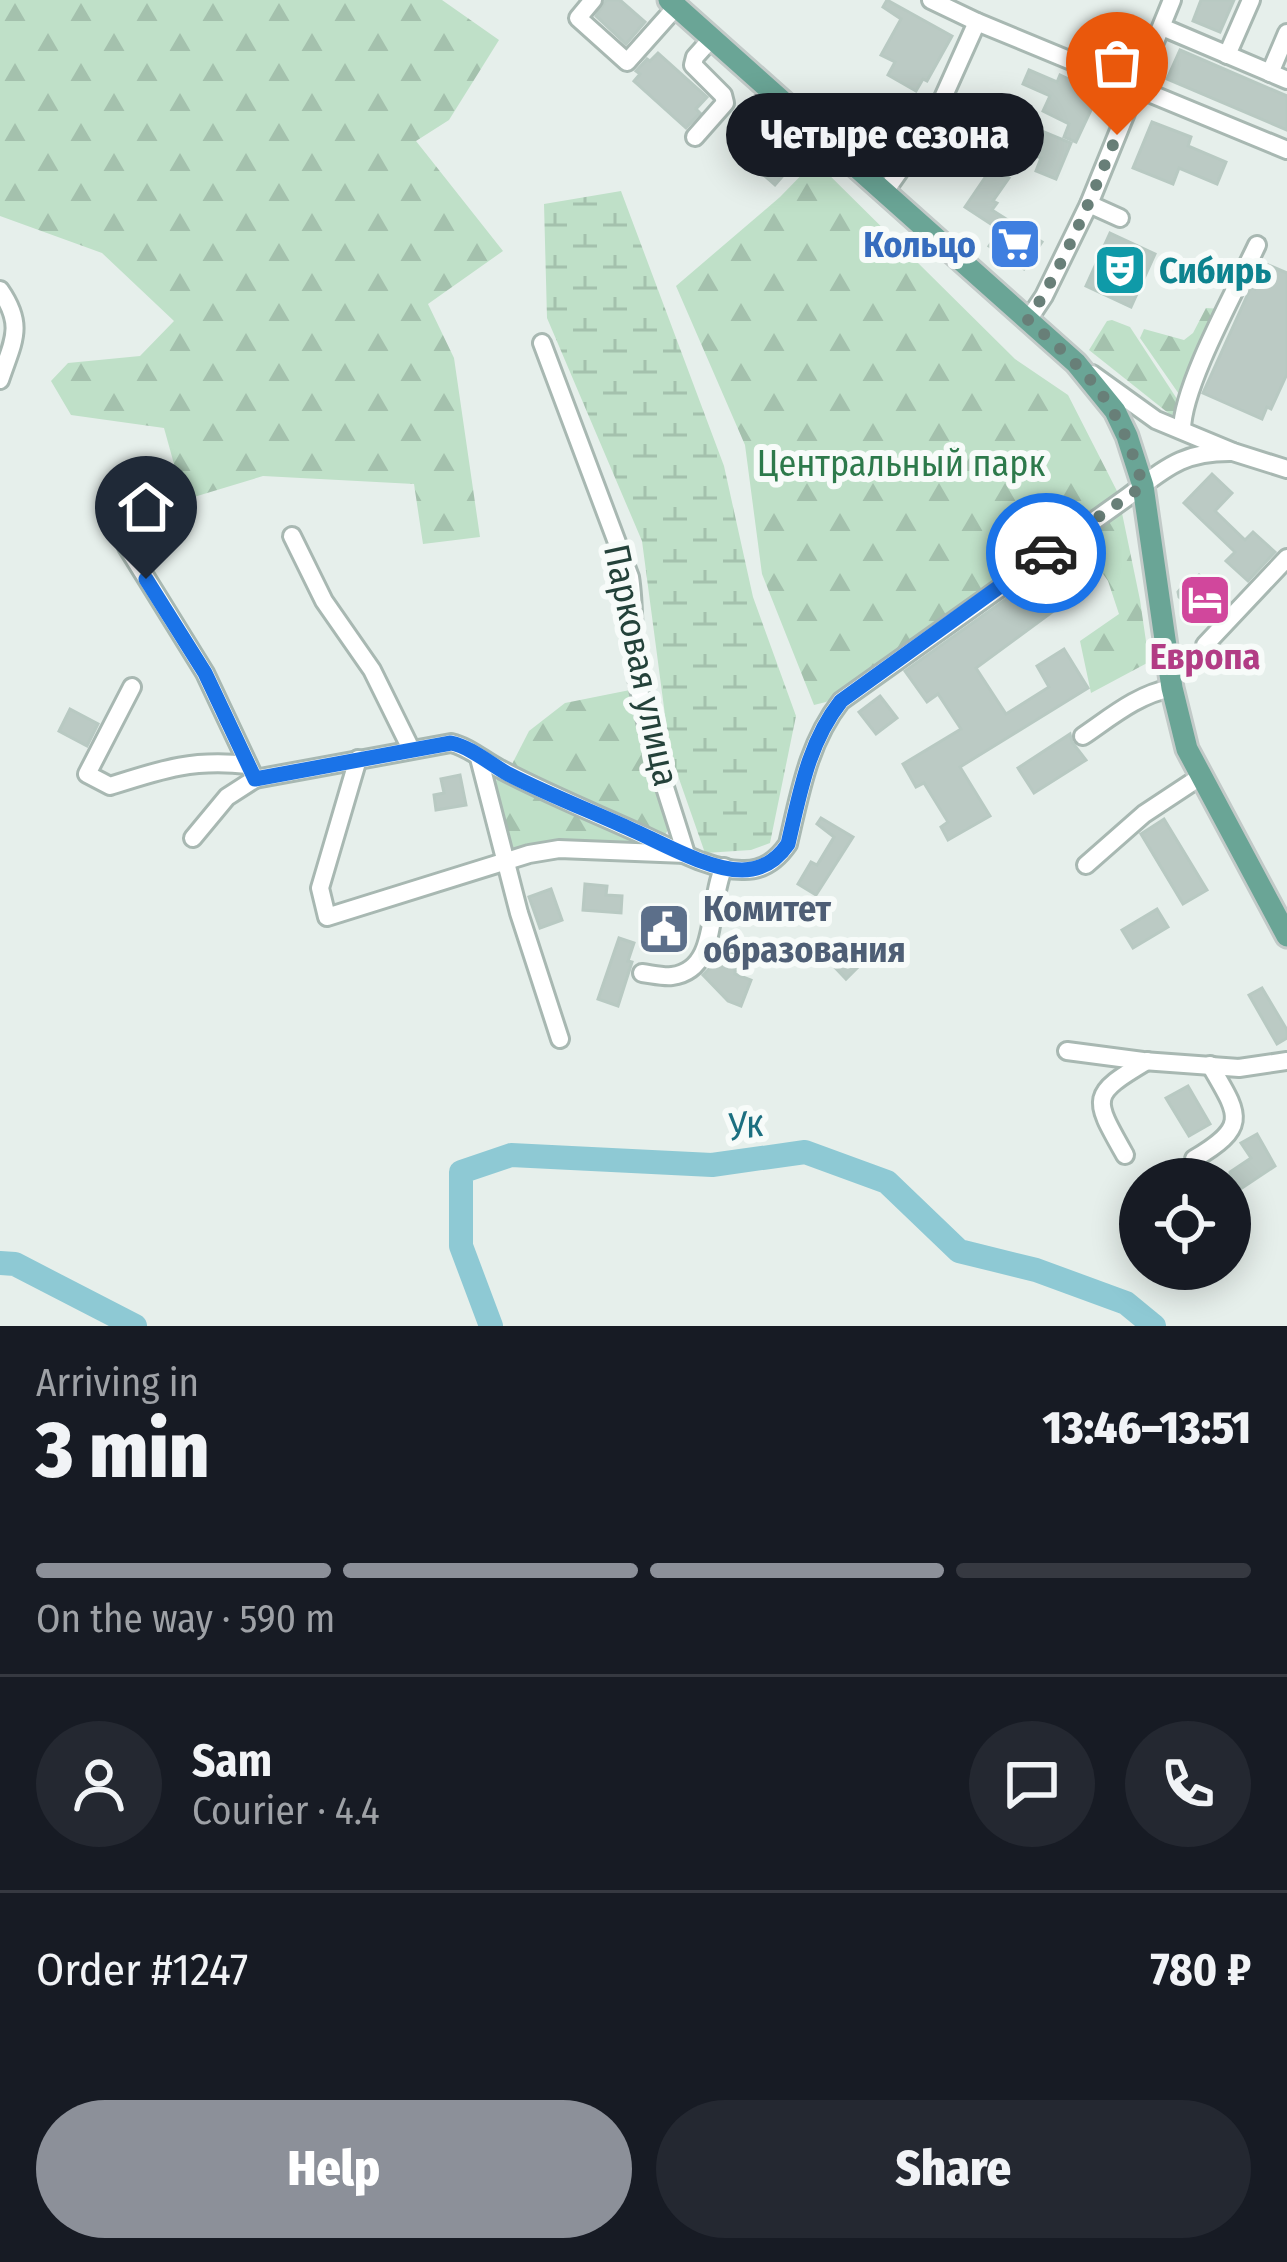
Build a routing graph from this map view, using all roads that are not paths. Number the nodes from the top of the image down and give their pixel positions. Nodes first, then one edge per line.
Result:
1 (593, 0) edge
2 (931, 0) edge
3 (1172, 0) edge
4 (1251, 0) edge
5 (672, 3) edge
6 (977, 22) junction
7 (1162, 27) junction
8 (1287, 33) edge
9 (712, 38) junction
10 (1227, 55) junction
11 (1279, 77) edge
12 (1137, 88) junction
13 (695, 137) dead end
14 (1287, 150) edge
15 (884, 193) junction
16 (1088, 204) junction
17 (1120, 218) dead end
18 (1257, 245) dead end
19 (0, 290) edge
20 (1028, 320) junction
21 (542, 343) dead end
22 (1076, 363) junction
23 (0, 380) edge
24 (1182, 430) junction
25 (1232, 452) junction
26 (1287, 469) edge
27 (1143, 486) junction
28 (292, 536) dead end
29 (127, 548) dead end
30 (1287, 558) edge
31 (1205, 645) dead end
32 (132, 687) dead end
33 (1172, 688) junction
34 (1083, 736) dead end
35 (411, 749) junction
36 (479, 758) junction
37 (358, 759) junction
38 (252, 772) junction
39 (1200, 777) junction
40 (194, 838) dead end
41 (686, 854) junction
42 (505, 863) junction
43 (1086, 865) dead end
44 (724, 867) junction
45 (1287, 936) edge
46 (642, 973) dead end
47 (560, 1039) dead end
48 (1067, 1051) dead end
49 (1147, 1061) junction
50 (1287, 1061) edge
51 (1210, 1065) junction
52 (1125, 1155) dead end
53 (1196, 1158) edge

1 - 5 street
2 - 6 street
3 - 7 street
4 - 10 street
5 - 9 main road
6 - 12 street
6 - 15 street
7 - 10 street
7 - 12 street
8 - 11 street
9 - 13 street
9 - 15 main road
10 - 11 street
12 - 14 street
12 - 16 street
15 - 20 main road
16 - 17 street
16 - 20 street
18 - 24 street
19 - 23 street
20 - 22 main road
21 - 41 street, Парковая улица
22 - 24 street
22 - 27 main road
24 - 25 street
25 - 26 street
25 - 27 street
27 - 33 main road
27 - 44 street
28 - 35 street
29 - 38 street
30 - 31 street
32 - 38 street, Парковая улица
33 - 34 street
33 - 39 main road
35 - 36 street, Парковая улица
35 - 37 street, Парковая улица
36 - 41 street, Парковая улица
36 - 42 street
37 - 38 street, Парковая улица
37 - 42 street, Парковая улица
38 - 40 street
39 - 43 street
39 - 45 main road
41 - 42 street, Парковая улица
41 - 44 street, Парковая улица
42 - 47 street
44 - 46 street
48 - 49 street
49 - 51 street
49 - 52 street
50 - 51 street
51 - 53 street

